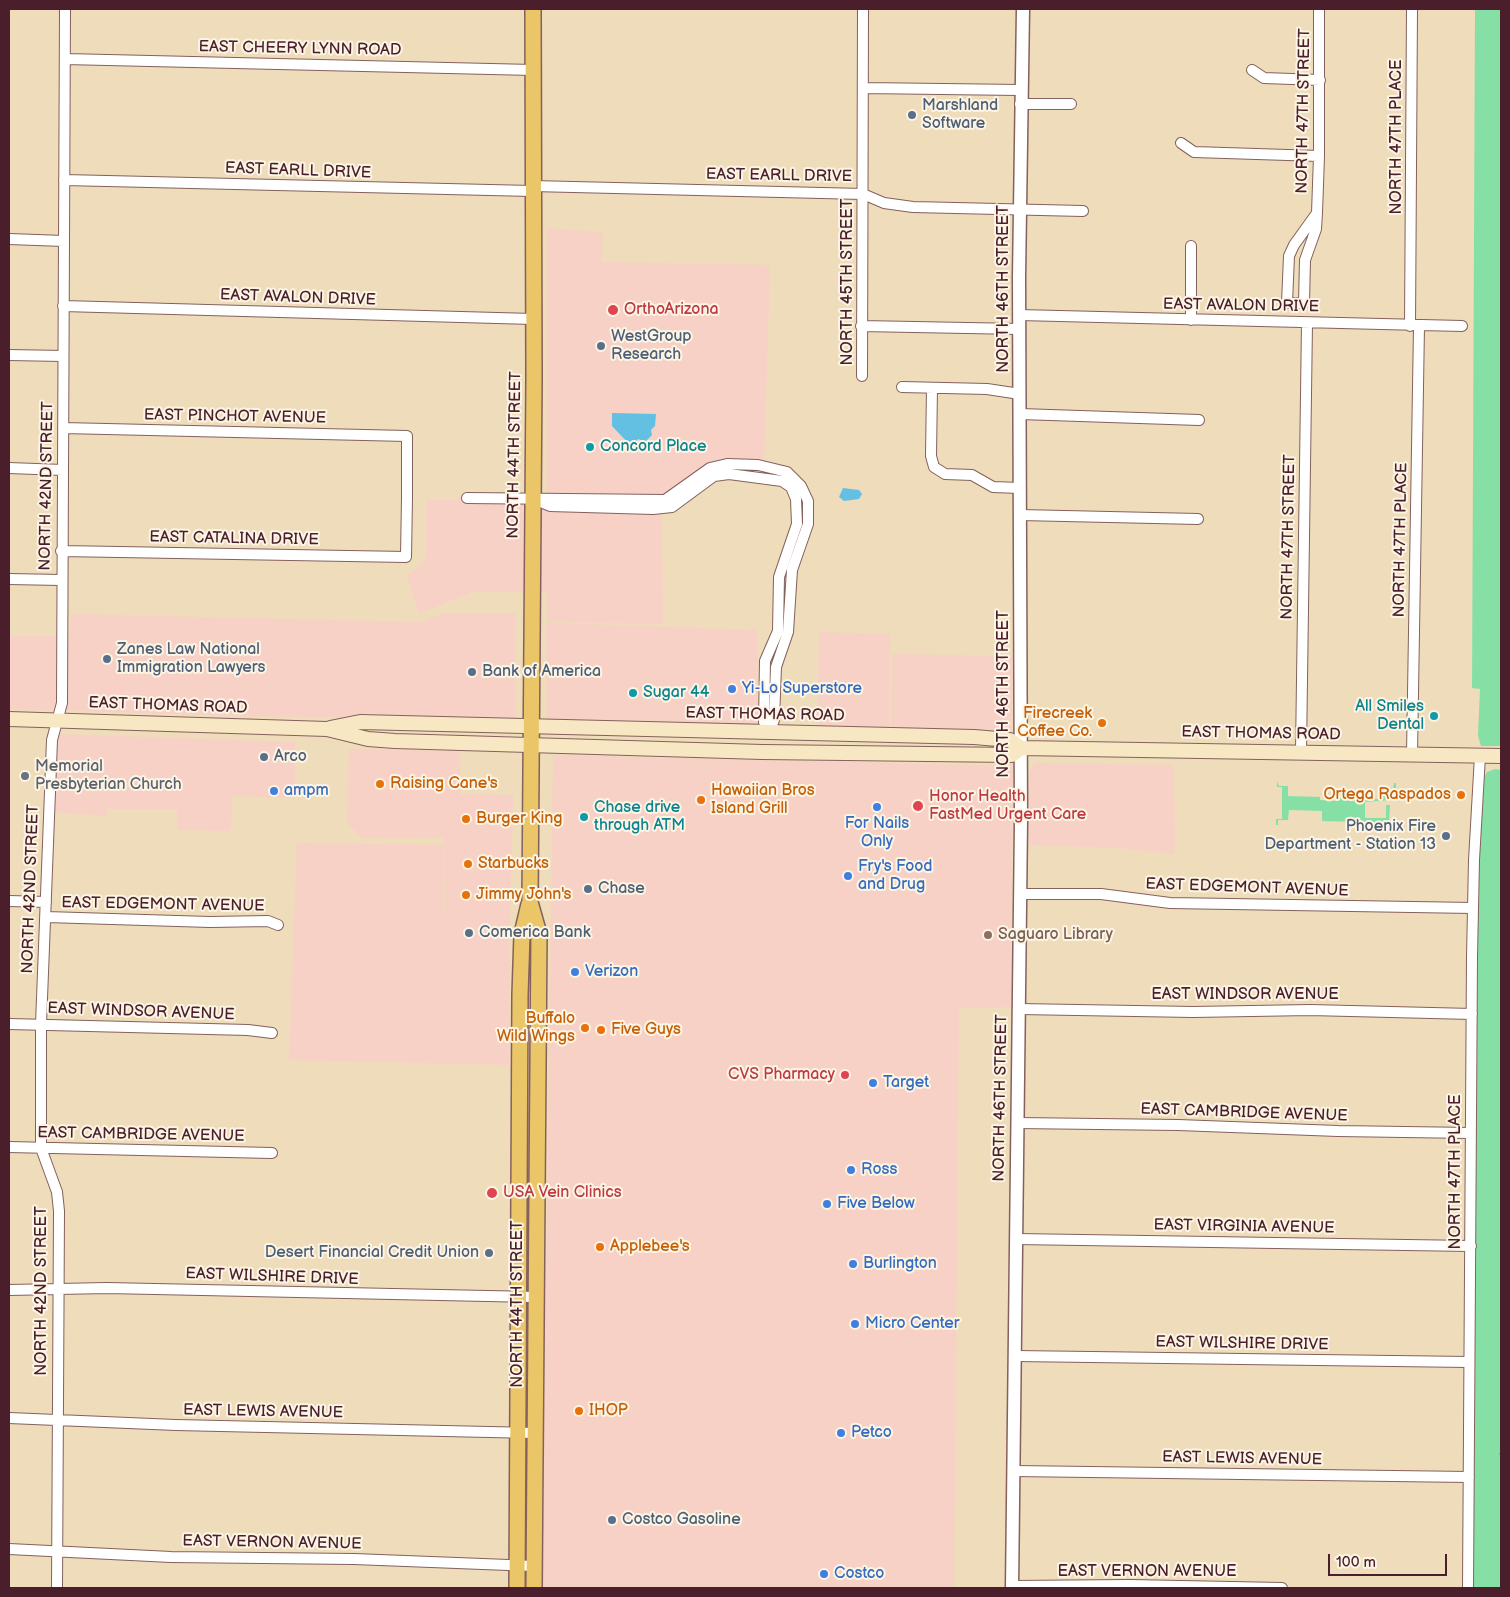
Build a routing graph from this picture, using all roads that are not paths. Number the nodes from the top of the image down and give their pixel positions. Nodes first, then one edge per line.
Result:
1 (65, 9) edge
2 (533, 9) edge
3 (863, 9) edge
4 (1023, 9) edge
5 (1320, 9) edge
6 (1412, 9) edge
7 (65, 59) junction
8 (533, 70) junction
9 (1252, 70) dead end
10 (1320, 80) junction
11 (864, 88) junction
12 (1020, 90) junction
13 (1020, 104) junction
14 (1071, 104) dead end
15 (1181, 143) dead end
16 (1319, 156) junction
17 (64, 180) junction
18 (532, 188) junction
19 (863, 194) junction
20 (1020, 210) junction
21 (1083, 210) dead end
22 (1317, 213) junction
23 (9, 239) edge
24 (64, 241) junction
25 (1191, 246) dead end
26 (63, 306) junction
27 (533, 319) junction
28 (1191, 320) junction
29 (1019, 322) junction
30 (1307, 323) junction
31 (861, 326) junction
32 (1415, 326) junction
33 (1462, 326) dead end
34 (9, 355) edge
35 (63, 356) junction
36 (862, 376) dead end
37 (902, 387) dead end
38 (932, 388) junction
39 (1020, 394) junction
40 (1020, 414) junction
41 (1199, 420) dead end
42 (63, 428) junction
43 (9, 468) edge
44 (63, 470) junction
45 (1020, 488) junction
46 (467, 498) dead end
47 (532, 499) junction
48 (1020, 515) junction
49 (1198, 519) dead end
50 (61, 551) junction
51 (406, 557) joint
52 (9, 579) edge
53 (61, 580) junction
54 (9, 719) edge
55 (57, 720) junction
56 (530, 727) junction
57 (327, 729) junction
58 (661, 730) junction
59 (769, 733) junction
60 (859, 735) junction
61 (531, 744) junction
62 (1021, 748) junction
63 (762, 752) junction
64 (1301, 752) junction
65 (1412, 754) junction
66 (1480, 756) junction
67 (1501, 756) edge
68 (1020, 894) junction
69 (9, 901) edge
70 (46, 902) junction
71 (530, 902) junction
72 (1472, 908) junction
73 (46, 917) junction
74 (278, 924) dead end
75 (1019, 1008) junction
76 (1472, 1014) junction
77 (9, 1024) edge
78 (41, 1024) junction
79 (272, 1033) dead end
80 (1017, 1124) junction
81 (1471, 1133) junction
82 (9, 1147) edge
83 (41, 1148) junction
84 (272, 1152) dead end
85 (518, 1216) junction
86 (536, 1217) junction
87 (1016, 1239) junction
88 (1471, 1246) junction
89 (9, 1290) edge
90 (58, 1290) junction
91 (518, 1296) junction
92 (535, 1297) junction
93 (1015, 1356) junction
94 (1469, 1362) junction
95 (9, 1418) edge
96 (57, 1419) junction
97 (517, 1433) junction
98 (534, 1433) junction
99 (1014, 1471) junction
100 (1469, 1477) junction
101 (9, 1549) edge
102 (56, 1550) junction
103 (517, 1564) junction
104 (534, 1566) junction
105 (1012, 1587) edge
106 (57, 1588) edge
107 (517, 1588) edge
108 (534, 1588) edge
109 (1282, 1588) edge
110 (1468, 1588) edge

1 - 7 street, NORTH 42ND STREET
2 - 8 main road, NORTH 44TH STREET
3 - 11 street, NORTH 45TH STREET
4 - 12 street, NORTH 46TH STREET
5 - 10 street, NORTH 47TH STREET
6 - 32 street, NORTH 47TH PLACE
7 - 8 street, EAST CHEERY LYNN ROAD
7 - 17 street, NORTH 42ND STREET
8 - 18 main road, NORTH 44TH STREET
9 - 10 street
10 - 16 street, NORTH 47TH STREET
11 - 12 street
11 - 19 street, NORTH 45TH STREET
12 - 13 street, NORTH 46TH STREET
13 - 14 street
13 - 20 street, NORTH 46TH STREET
15 - 16 street
16 - 22 street, NORTH 47TH STREET
17 - 18 street, EAST EARLL DRIVE
17 - 24 street, NORTH 42ND STREET
18 - 19 street, EAST EARLL DRIVE
18 - 27 main road, NORTH 44TH STREET
19 - 20 street, EAST EARLL DRIVE
19 - 31 street, NORTH 45TH STREET
20 - 21 street, EAST EARLL DRIVE
20 - 29 street, NORTH 46TH STREET
22 - 22 street, NORTH 47TH STREET
23 - 24 street
24 - 26 street, NORTH 42ND STREET
25 - 28 street
26 - 27 street, EAST AVALON DRIVE
26 - 35 street, NORTH 42ND STREET
27 - 47 main road, NORTH 44TH STREET
28 - 29 street, EAST AVALON DRIVE
28 - 30 street, EAST AVALON DRIVE
29 - 31 street, EAST AVALON DRIVE
29 - 39 street, NORTH 46TH STREET
30 - 32 street, EAST AVALON DRIVE
30 - 64 street, NORTH 47TH STREET
31 - 36 street, NORTH 45TH STREET
32 - 33 street, EAST AVALON DRIVE
32 - 65 street, NORTH 47TH PLACE
34 - 35 street
35 - 42 street, NORTH 42ND STREET
37 - 38 street
38 - 39 street
38 - 45 street
39 - 40 street, NORTH 46TH STREET
40 - 41 street
40 - 45 street, NORTH 46TH STREET
42 - 44 street, NORTH 42ND STREET
42 - 51 street, EAST PINCHOT AVENUE
43 - 44 street
44 - 50 street, NORTH 42ND STREET
45 - 48 street, NORTH 46TH STREET
46 - 47 street
47 - 56 main road, NORTH 44TH STREET
47 - 59 street
48 - 49 street
48 - 62 street, NORTH 46TH STREET
50 - 51 street, EAST CATALINA DRIVE
50 - 53 street, NORTH 42ND STREET
52 - 53 street
53 - 55 street, NORTH 42ND STREET
54 - 55 main road, EAST THOMAS ROAD
55 - 57 main road, EAST THOMAS ROAD
55 - 70 street, NORTH 42ND STREET
56 - 57 main road, EAST THOMAS ROAD
56 - 58 main road, EAST THOMAS ROAD
56 - 61 main road, NORTH 44TH STREET
57 - 61 main road, EAST THOMAS ROAD
58 - 59 main road, EAST THOMAS ROAD
58 - 63 main road
59 - 60 main road, EAST THOMAS ROAD
60 - 62 main road, EAST THOMAS ROAD
60 - 63 main road
61 - 63 main road, EAST THOMAS ROAD
61 - 71 main road, NORTH 44TH STREET
62 - 63 main road, EAST THOMAS ROAD
62 - 64 main road, EAST THOMAS ROAD
62 - 68 street, NORTH 46TH STREET
64 - 65 main road, EAST THOMAS ROAD
65 - 66 main road, EAST THOMAS ROAD
66 - 67 main road, EAST THOMAS ROAD
66 - 72 street, NORTH 47TH PLACE
68 - 72 street, EAST EDGEMONT AVENUE
68 - 75 street, NORTH 46TH STREET
69 - 70 street, EAST EDGEMONT AVENUE
70 - 73 street, NORTH 42ND STREET
71 - 85 main road, NORTH 44TH STREET
71 - 86 main road, NORTH 44TH STREET
72 - 76 street, NORTH 47TH PLACE
73 - 74 street, EAST EDGEMONT AVENUE
73 - 78 street, NORTH 42ND STREET
75 - 76 street, EAST WINDSOR AVENUE
75 - 80 street, NORTH 46TH STREET
76 - 81 street, NORTH 47TH PLACE
77 - 78 street, EAST WINDSOR AVENUE
78 - 79 street, EAST WINDSOR AVENUE
78 - 83 street, NORTH 42ND STREET
80 - 81 street, EAST CAMBRIDGE AVENUE
80 - 87 street, NORTH 46TH STREET
81 - 88 street, NORTH 47TH PLACE
82 - 83 street, EAST CAMBRIDGE AVENUE
83 - 84 street, EAST CAMBRIDGE AVENUE
83 - 90 street, NORTH 42ND STREET
85 - 86 street
85 - 91 main road, NORTH 44TH STREET
86 - 92 main road, NORTH 44TH STREET
87 - 88 street, EAST VIRGINIA AVENUE
87 - 93 street, NORTH 46TH STREET
88 - 94 street, NORTH 47TH PLACE
89 - 90 street, EAST WILSHIRE DRIVE
90 - 91 street, EAST WILSHIRE DRIVE
90 - 96 street, NORTH 42ND STREET
91 - 92 street, EAST WILSHIRE DRIVE
91 - 97 main road, NORTH 44TH STREET
92 - 98 main road, NORTH 44TH STREET
93 - 94 street, EAST WILSHIRE DRIVE
93 - 99 street, NORTH 46TH STREET
94 - 100 street, NORTH 47TH PLACE
95 - 96 street, EAST LEWIS AVENUE
96 - 97 street, EAST LEWIS AVENUE
96 - 102 street, NORTH 42ND STREET
97 - 98 street, EAST LEWIS AVENUE
97 - 103 main road, NORTH 44TH STREET
98 - 104 main road, NORTH 44TH STREET
99 - 100 street, EAST LEWIS AVENUE
99 - 105 street, NORTH 46TH STREET
100 - 110 street, NORTH 47TH PLACE
101 - 102 street, EAST VERNON AVENUE
102 - 103 street, EAST VERNON AVENUE
102 - 106 street, NORTH 42ND STREET
103 - 104 street, EAST VERNON AVENUE
103 - 107 main road, NORTH 44TH STREET
104 - 108 main road, NORTH 44TH STREET
105 - 109 street, EAST VERNON AVENUE

